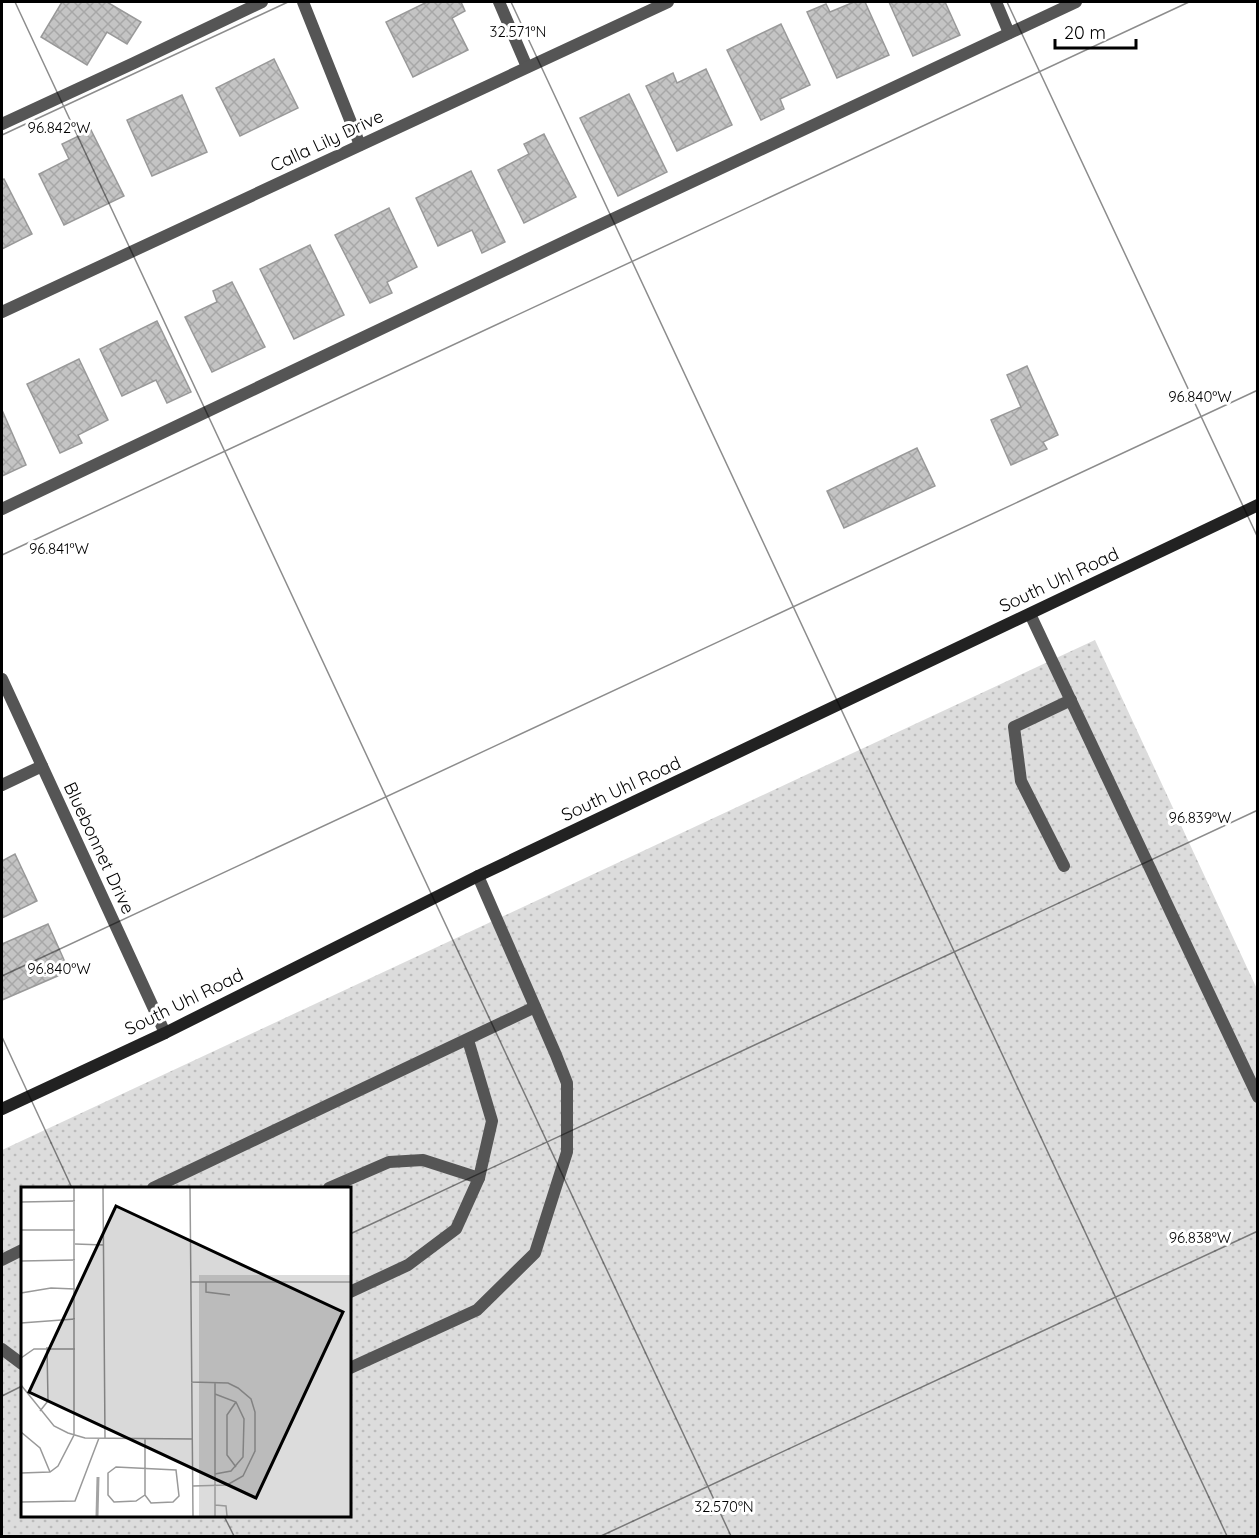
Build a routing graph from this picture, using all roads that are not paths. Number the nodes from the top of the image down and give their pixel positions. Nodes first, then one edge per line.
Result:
1 (262, 2) edge
2 (303, 2) edge
3 (499, 2) edge
4 (668, 2) edge
5 (996, 2) edge
6 (1076, 2) edge
7 (1009, 33) junction
8 (527, 68) junction
9 (2, 124) edge
10 (360, 145) junction
11 (2, 312) edge
12 (1257, 505) edge
13 (2, 509) edge
14 (1030, 614) junction
15 (2, 679) edge
16 (1071, 700) junction
17 (42, 766) junction
18 (2, 784) edge
19 (1064, 866) dead end
20 (478, 876) junction
21 (536, 1007) junction
22 (165, 1033) junction
23 (468, 1040) junction
24 (1257, 1096) edge
25 (2, 1109) edge
26 (479, 1178) junction
27 (155, 1187) edge
28 (331, 1187) edge
29 (21, 1250) edge
30 (2, 1260) edge
31 (351, 1292) edge
32 (2, 1349) edge
33 (21, 1363) edge
34 (351, 1368) edge

1 - 9 street
2 - 10 street
3 - 8 street
4 - 8 street, Calla Lily Drive
5 - 7 street
6 - 7 street
7 - 13 street
8 - 10 street, Calla Lily Drive
10 - 11 street, Calla Lily Drive
12 - 14 main road, South Uhl Road
14 - 16 street
14 - 20 main road, South Uhl Road
15 - 17 street, Bluebonnet Drive
16 - 19 street
16 - 24 street
17 - 18 street
17 - 22 street, Bluebonnet Drive
20 - 21 street
20 - 22 main road, South Uhl Road
21 - 23 street
21 - 34 street
22 - 25 main road, South Uhl Road
23 - 26 street
23 - 27 street
26 - 28 street
26 - 31 street
29 - 30 street
32 - 33 street

